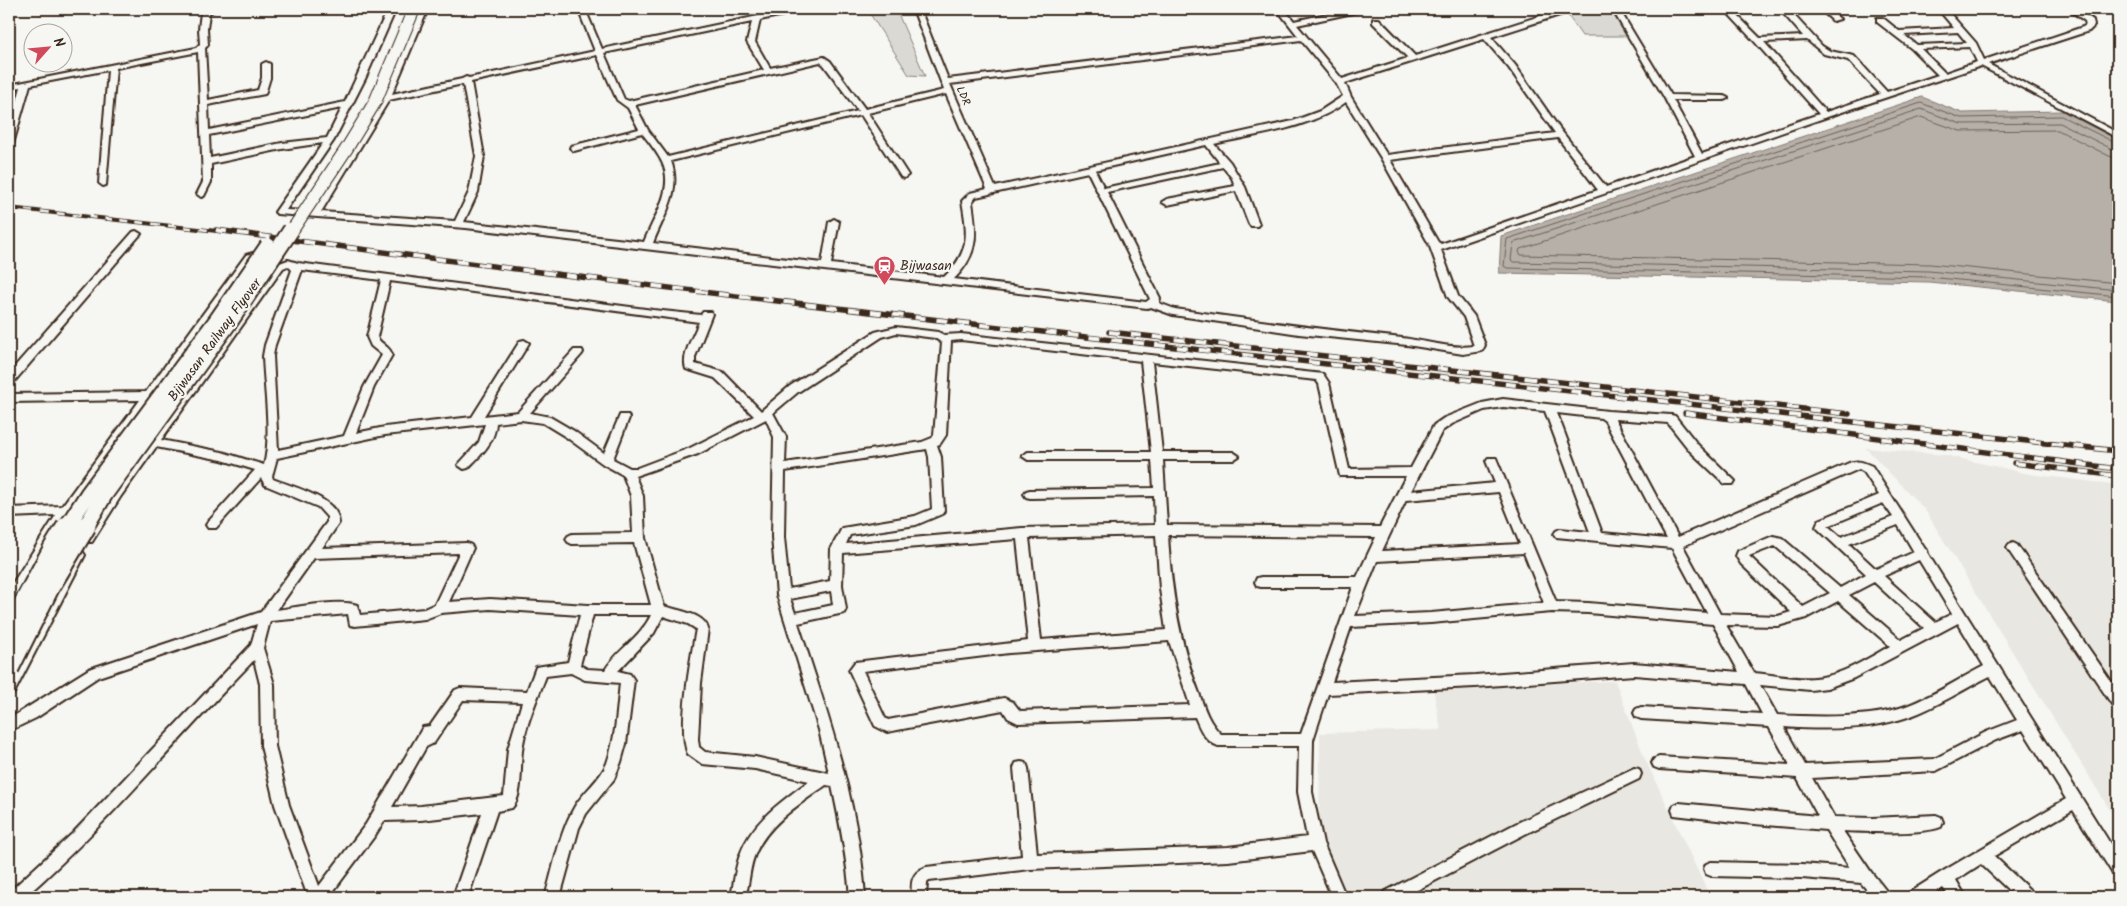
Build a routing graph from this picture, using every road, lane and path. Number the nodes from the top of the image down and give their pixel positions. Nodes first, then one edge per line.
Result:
1 (213, 9) edge
2 (392, 9) edge
3 (403, 9) edge
4 (414, 9) edge
5 (424, 9) edge
6 (582, 9) edge
7 (800, 9) edge
8 (916, 9) edge
9 (1280, 9) edge
10 (1359, 9) edge
11 (1594, 9) edge
12 (1615, 9) edge
13 (1727, 9) edge
14 (1824, 9) edge
15 (1942, 9) edge
16 (2072, 9) edge
17 (1564, 10) edge
18 (1787, 13) dead end
19 (756, 19) junction
20 (1836, 19) dead end
21 (1880, 20) dead end
22 (1376, 21) dead end
23 (1293, 24) junction
24 (1961, 30) junction
25 (1897, 33) junction
26 (1486, 36) junction
27 (1304, 37) junction
28 (1810, 38) junction
29 (1758, 40) junction
30 (1973, 45) junction
31 (1915, 47) junction
32 (202, 49) junction
33 (599, 52) junction
34 (1414, 58) junction
35 (1982, 63) junction
36 (266, 64) dead end
37 (112, 67) junction
38 (768, 71) junction
39 (1944, 76) junction
40 (466, 79) junction
41 (945, 82) junction
42 (1340, 82) junction
43 (26, 84) junction
44 (9, 87) edge
45 (949, 91) junction
46 (1885, 95) junction
47 (1347, 97) junction
48 (1668, 97) junction
49 (386, 98) junction
50 (1724, 98) dead end
51 (204, 102) junction
52 (348, 104) junction
53 (629, 104) junction
54 (862, 111) junction
55 (1824, 115) junction
56 (644, 130) junction
57 (204, 134) junction
58 (1560, 135) junction
59 (2118, 136) edge
60 (330, 140) junction
61 (1208, 142) junction
62 (9, 144) edge
63 (574, 148) dead end
64 (1385, 158) junction
65 (1700, 158) junction
66 (666, 160) junction
67 (206, 162) junction
68 (1227, 164) junction
69 (1090, 168) junction
70 (904, 176) dead end
71 (103, 183) dead end
72 (1241, 187) junction
73 (992, 190) junction
74 (1101, 191) junction
75 (1604, 191) junction
76 (201, 194) dead end
77 (1167, 202) dead end
78 (315, 214) junction
79 (834, 222) dead end
80 (458, 224) junction
81 (1254, 224) dead end
82 (136, 234) dead end
83 (1434, 244) junction
84 (647, 245) junction
85 (283, 264) junction
86 (296, 266) junction
87 (826, 267) junction
88 (386, 278) junction
89 (945, 282) junction
90 (1152, 304) junction
91 (944, 338) junction
92 (524, 344) dead end
93 (578, 352) dead end
94 (1146, 358) junction
95 (9, 380) edge
96 (189, 395) junction
97 (148, 396) junction
98 (9, 398) edge
99 (1549, 407) junction
100 (764, 414) junction
101 (1606, 415) junction
102 (522, 416) junction
103 (624, 418) dead end
104 (492, 419) junction
105 (476, 420) junction
106 (348, 438) junction
107 (155, 442) junction
108 (931, 444) junction
109 (272, 455) junction
110 (1028, 456) dead end
111 (1157, 456) junction
112 (1234, 456) dead end
113 (606, 461) junction
114 (1492, 461) dead end
115 (464, 465) dead end
116 (779, 468) junction
117 (265, 469) junction
118 (628, 472) junction
119 (1416, 472) junction
120 (1729, 481) dead end
121 (1502, 487) junction
122 (1160, 492) junction
123 (1030, 494) dead end
124 (1404, 496) junction
125 (1886, 497) junction
126 (106, 509) junction
127 (64, 510) junction
128 (9, 512) edge
129 (1901, 519) junction
130 (212, 525) dead end
131 (1161, 530) junction
132 (1384, 532) junction
133 (1022, 533) junction
134 (1560, 534) dead end
135 (1598, 537) junction
136 (639, 538) junction
137 (572, 539) dead end
138 (1840, 543) junction
139 (1676, 544) junction
140 (1526, 548) junction
141 (2013, 548) dead end
142 (837, 549) junction
143 (312, 553) junction
144 (1923, 553) junction
145 (1373, 556) junction
146 (1875, 575) junction
147 (1261, 582) dead end
148 (1362, 582) junction
149 (836, 585) junction
150 (783, 595) junction
151 (1838, 595) junction
152 (9, 600) edge
153 (1552, 607) junction
154 (440, 608) junction
155 (588, 610) junction
156 (659, 610) junction
157 (1802, 614) junction
158 (265, 616) junction
159 (1960, 616) junction
160 (790, 619) junction
161 (1716, 619) junction
162 (1346, 622) junction
163 (1934, 629) junction
164 (9, 631) edge
165 (1173, 635) junction
166 (1035, 646) junction
167 (1900, 647) junction
168 (258, 648) junction
169 (573, 667) junction
170 (9, 668) edge
171 (1992, 668) junction
172 (608, 676) junction
173 (1748, 677) junction
174 (1323, 688) junction
175 (9, 689) edge
176 (532, 696) junction
177 (2118, 702) edge
178 (1199, 710) junction
179 (1641, 713) dead end
180 (1773, 721) junction
181 (2026, 723) junction
182 (9, 725) edge
183 (1306, 740) junction
184 (1658, 763) dead end
185 (1021, 768) dead end
186 (1802, 772) junction
187 (1634, 774) dead end
188 (822, 778) junction
189 (837, 781) junction
190 (2075, 801) junction
191 (491, 806) junction
192 (1678, 810) dead end
193 (380, 814) junction
194 (1936, 822) dead end
195 (1830, 824) junction
196 (1316, 843) junction
197 (1982, 855) junction
198 (1030, 862) junction
199 (1711, 869) dead end
200 (2118, 869) edge
201 (1864, 876) junction
202 (1944, 878) junction
203 (14, 897) edge
204 (315, 897) edge
205 (320, 897) edge
206 (461, 897) edge
207 (552, 897) edge
208 (738, 897) edge
209 (858, 897) edge
210 (919, 897) edge
211 (1339, 897) edge
212 (1389, 897) edge
213 (1882, 897) edge
214 (1916, 897) edge
215 (1959, 897) edge
216 (2027, 897) edge

1 - 32 street
2 - 52 street
3 - 164 main road, Bijwasan Railway Flyover, bridge
4 - 170 main road, Bijwasan Railway Flyover, bridge
5 - 49 street
6 - 33 street
7 - 19 street
8 - 41 street, LDR
9 - 23 street
10 - 23 street
11 - 17 street
12 - 48 street
13 - 29 street
14 - 20 street
15 - 24 street
16 - 35 street
17 - 26 street
18 - 28 street
19 - 33 street
19 - 38 street
21 - 25 street
22 - 34 street
23 - 27 street
24 - 25 street
24 - 30 street
25 - 31 street
26 - 34 street
26 - 58 street
27 - 41 street
27 - 42 street
28 - 29 street
28 - 46 street
29 - 55 street
30 - 31 street
30 - 35 street
31 - 39 street
32 - 37 street
32 - 51 street
33 - 40 street
33 - 53 street
34 - 42 street
35 - 39 street
35 - 59 street
36 - 51 street
37 - 43 street
37 - 71 street
38 - 53 street
38 - 54 street
39 - 46 street
40 - 49 street
40 - 80 street
41 - 45 street, LDR
42 - 47 street
43 - 44 street
43 - 62 street
45 - 54 street
45 - 73 street, LDR
46 - 55 street
47 - 61 street
47 - 64 street
48 - 50 street
48 - 65 street
49 - 78 street
51 - 57 street
52 - 57 street
52 - 60 street
53 - 56 street
54 - 66 street
54 - 70 street
55 - 65 street
56 - 63 street
56 - 66 street
57 - 67 street
58 - 64 street
58 - 75 street
60 - 67 street
60 - 78 street
61 - 68 street
61 - 69 street
64 - 83 street
65 - 75 street
66 - 84 street
67 - 76 street
68 - 72 street
68 - 74 street
69 - 73 street
69 - 74 street
72 - 77 street
72 - 81 street
73 - 89 street
74 - 90 street
75 - 83 street
78 - 80 street
79 - 87 street
80 - 84 street
82 - 95 street
83 - 90 street
84 - 87 street
85 - 86 street
85 - 96 street
85 - 97 street
86 - 88 street
86 - 109 street
87 - 89 street
88 - 100 street
88 - 106 street
89 - 90 street
91 - 94 street
91 - 100 street
91 - 108 street
92 - 105 street
93 - 102 street
94 - 111 street
94 - 119 street
96 - 97 street
96 - 107 street
97 - 98 street
97 - 127 street
99 - 101 street
99 - 119 street
99 - 135 street
100 - 116 street
100 - 118 street
101 - 120 street
101 - 139 street
102 - 104 street
102 - 113 street
103 - 113 street
104 - 105 street
104 - 115 street
105 - 106 street
106 - 109 street
107 - 117 street
107 - 126 street
108 - 116 street
108 - 142 street
109 - 117 street
110 - 111 street
111 - 112 street
111 - 122 street
113 - 118 street
114 - 121 street
116 - 150 street
117 - 130 street
117 - 143 street
118 - 136 street
119 - 124 street
121 - 124 street
121 - 140 street
122 - 123 street
122 - 131 street
124 - 132 street
125 - 129 street
125 - 138 street
125 - 139 street
126 - 127 street
126 - 175 street
127 - 128 street
127 - 152 street
129 - 138 street
129 - 144 street
131 - 132 street
131 - 133 street
131 - 165 street
132 - 145 street
133 - 142 street
133 - 166 street
134 - 135 street
135 - 139 street
136 - 137 street
136 - 156 street
138 - 146 street
139 - 161 street
140 - 145 street
140 - 153 street
141 - 177 street
142 - 149 street
143 - 154 street
143 - 158 street
144 - 146 street
144 - 159 street
145 - 148 street
146 - 151 street
146 - 163 street
147 - 148 street
148 - 162 street
149 - 150 street
149 - 160 street
150 - 160 street
151 - 157 street
151 - 157 street
151 - 167 street
153 - 161 street
153 - 162 street
154 - 155 street
154 - 158 street
155 - 156 street
155 - 169 street
156 - 172 street
156 - 188 street
157 - 161 street
158 - 168 street
158 - 182 street
159 - 163 street
159 - 171 street
160 - 189 street
161 - 173 street
162 - 174 street
163 - 167 street
165 - 166 street
165 - 178 street
166 - 178 street
167 - 173 street
168 - 203 street
168 - 204 street
169 - 172 street
169 - 176 street
171 - 180 street
171 - 181 street
172 - 207 street
173 - 174 street
173 - 180 street
174 - 183 street
176 - 191 street
176 - 193 street
178 - 183 street
179 - 180 street
180 - 186 street
181 - 186 street
181 - 190 street
183 - 196 street
184 - 186 street
185 - 198 street
186 - 195 street
187 - 212 street
188 - 189 street
188 - 208 street
189 - 209 street
190 - 197 street
190 - 200 street
191 - 193 street
191 - 206 street
192 - 195 street
193 - 205 street
194 - 195 street
195 - 201 street
196 - 198 street
196 - 211 street
197 - 202 street
197 - 216 street
198 - 210 street
199 - 201 street
201 - 213 street
202 - 214 street
202 - 215 street

